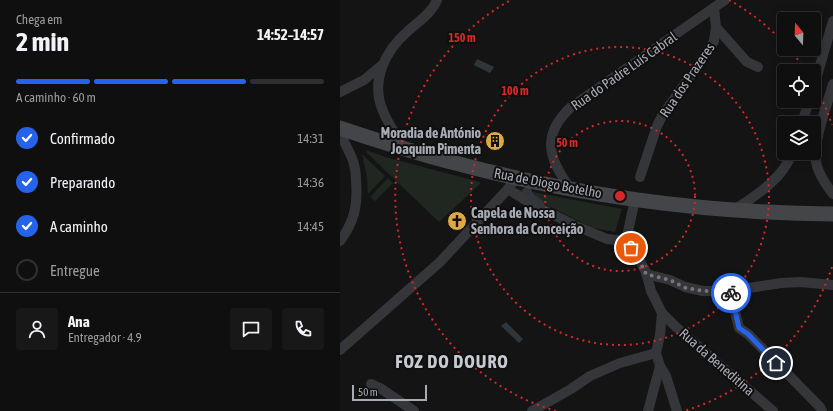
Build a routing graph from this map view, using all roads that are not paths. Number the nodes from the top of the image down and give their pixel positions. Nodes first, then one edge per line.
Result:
1 (437, 0) edge
2 (725, 0) edge
3 (714, 8) junction
4 (833, 21) edge
5 (716, 27) junction
6 (820, 64) edge
7 (382, 65) junction
8 (758, 67) dead end
9 (833, 84) edge
10 (340, 92) edge
11 (340, 128) edge
12 (340, 133) edge
13 (404, 149) junction
14 (788, 160) edge
15 (640, 177) dead end
16 (512, 183) junction
17 (571, 188) junction
18 (833, 194) edge
19 (635, 199) junction
20 (734, 210) junction
21 (833, 214) edge
22 (626, 240) junction
23 (340, 241) edge
24 (646, 274) junction
25 (833, 285) edge
26 (730, 291) junction
27 (662, 313) junction
28 (340, 350) edge
29 (656, 353) junction
30 (660, 366) junction
31 (371, 384) dead end
32 (414, 411) edge
33 (532, 411) edge
34 (648, 411) edge
35 (677, 411) edge
36 (773, 411) edge
37 (822, 411) edge

1 - 7 street
2 - 3 street, Rua do Padre Luís Cabral
3 - 5 street
3 - 17 street, Rua do Padre Luís Cabral
4 - 6 street
5 - 8 street
5 - 15 street, Rua dos Prazeres
7 - 10 street
7 - 13 street
9 - 18 street
11 - 13 main road, Rua de Diogo Botelho
12 - 23 street
13 - 16 main road, Rua de Diogo Botelho
14 - 20 street
16 - 17 main road, Rua de Diogo Botelho
16 - 22 street
16 - 28 street
17 - 19 main road, Rua de Diogo Botelho
19 - 20 main road, Rua de Diogo Botelho
19 - 22 street
20 - 21 main road, Rua de Diogo Botelho
22 - 24 street
24 - 26 street
24 - 27 street
25 - 26 street
26 - 37 street
27 - 29 street
27 - 36 street, Rua da Beneditina
29 - 30 street
29 - 33 street
30 - 34 street
30 - 35 street
31 - 32 street

